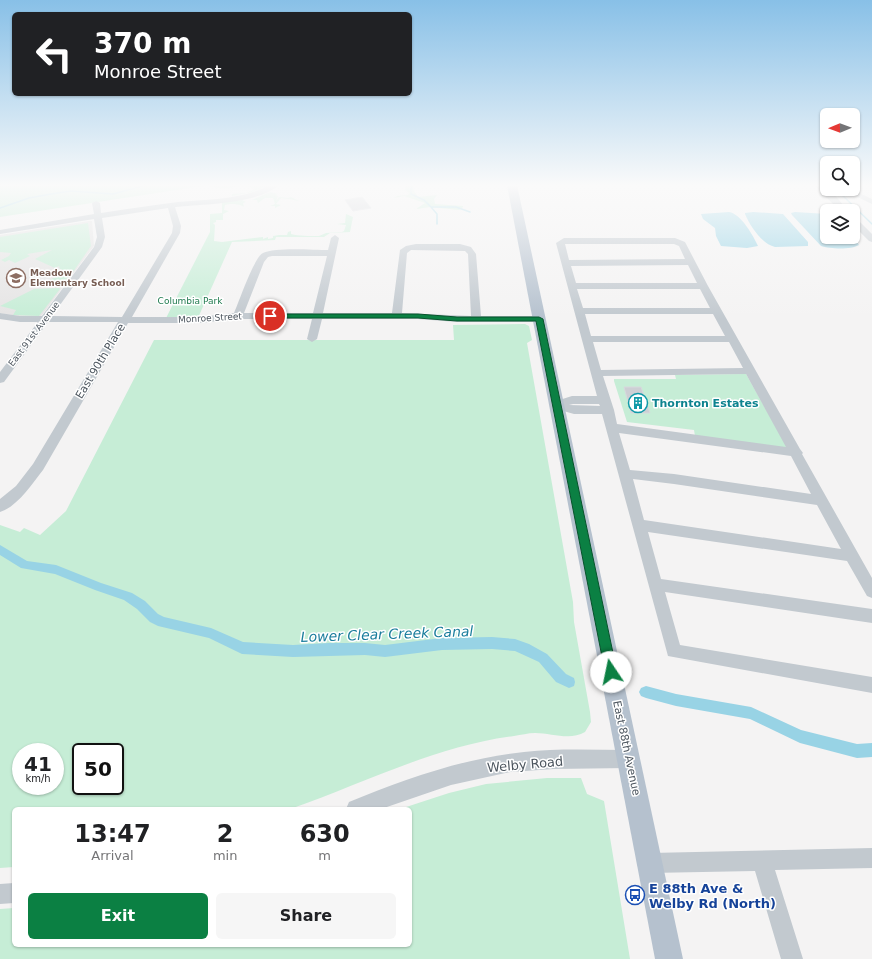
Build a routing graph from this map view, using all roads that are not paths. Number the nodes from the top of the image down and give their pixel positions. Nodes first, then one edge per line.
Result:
1 (15, 230) edge
2 (100, 230) edge
3 (176, 230) edge
4 (521, 230) edge
5 (863, 230) edge
6 (0, 232) edge
7 (335, 238) dead end
8 (872, 239) edge
9 (332, 252) junction
10 (691, 262) junction
11 (566, 263) junction
12 (572, 286) junction
13 (703, 286) junction
14 (580, 311) junction
15 (717, 311) junction
16 (0, 316) edge
17 (238, 316) junction
18 (318, 316) junction
19 (397, 316) junction
20 (476, 319) junction
21 (539, 319) junction
22 (45, 320) junction
23 (124, 320) junction
24 (312, 339) dead end
25 (588, 339) junction
26 (732, 339) junction
27 (750, 371) junction
28 (598, 372) junction
29 (0, 379) edge
30 (557, 405) junction
31 (606, 405) junction
32 (613, 428) junction
33 (797, 453) junction
34 (626, 474) junction
35 (823, 501) junction
36 (0, 507) edge
37 (639, 525) junction
38 (852, 556) junction
39 (656, 584) junction
40 (872, 592) edge
41 (872, 616) edge
42 (872, 685) edge
43 (628, 760) junction
44 (362, 807) edge
45 (872, 858) edge
46 (762, 860) junction
47 (650, 864) junction
48 (12, 893) edge
49 (0, 894) edge
50 (669, 959) edge
51 (792, 959) edge

1 - 6 street
2 - 22 street, East 91st Avenue
3 - 23 street, East 90th Place
4 - 21 main road, East 88th Avenue
5 - 8 street
7 - 9 street
9 - 17 street
9 - 18 street
10 - 11 street
10 - 11 street
10 - 13 street
11 - 12 street
12 - 13 street
12 - 14 street
13 - 15 street
14 - 15 street
14 - 25 street
15 - 26 street
16 - 22 street, Monroe Street
17 - 18 street, Monroe Street
17 - 23 street, Monroe Street
18 - 19 street, Monroe Street
18 - 24 street
19 - 20 street, Monroe Street
19 - 20 street
20 - 21 street, Monroe Street
21 - 30 main road, East 88th Avenue
22 - 23 street, Monroe Street
22 - 29 street, East 91st Avenue
23 - 36 street, East 90th Place
25 - 26 street
25 - 28 street
26 - 27 street
27 - 28 street
27 - 33 street
28 - 31 street
30 - 31 street
30 - 43 main road, East 88th Avenue
31 - 32 street
32 - 33 street
32 - 34 street
33 - 35 street
34 - 35 street
34 - 37 street
35 - 38 street
37 - 38 street
37 - 39 street
38 - 40 street
39 - 41 street
39 - 42 street
43 - 44 street, Welby Road
43 - 47 main road, East 88th Avenue
45 - 46 street
46 - 47 street
46 - 51 street
47 - 50 main road, East 88th Avenue
48 - 49 street

